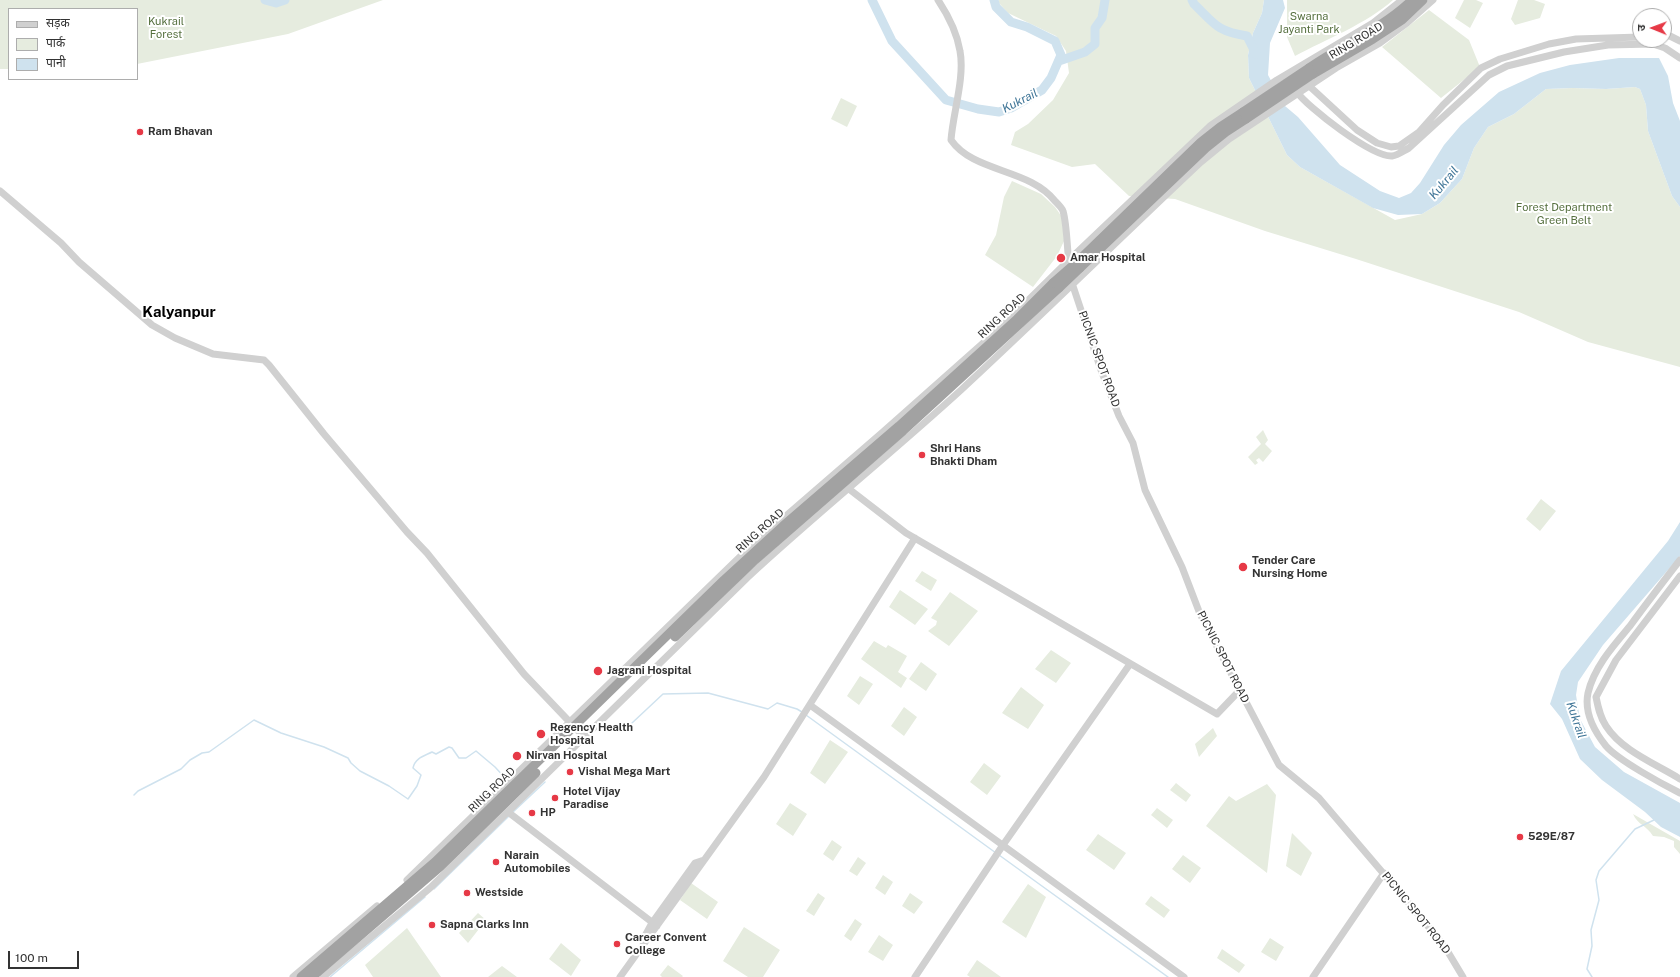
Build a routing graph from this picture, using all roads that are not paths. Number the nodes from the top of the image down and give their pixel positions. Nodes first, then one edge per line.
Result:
1 (938, 0) edge
2 (1402, 0) edge
3 (1412, 0) edge
4 (1423, 0) edge
5 (1433, 0) edge
6 (1632, 37) edge
7 (1680, 58) edge
8 (1296, 68) junction
9 (1311, 71) junction
10 (1284, 76) junction
11 (1309, 87) junction
12 (1298, 94) junction
13 (1245, 115) junction
14 (0, 191) edge
15 (1069, 260) junction
16 (1072, 284) junction
17 (1057, 285) junction
18 (849, 489) junction
19 (915, 538) junction
20 (1680, 560) edge
21 (1680, 576) edge
22 (1130, 664) junction
23 (1240, 690) junction
24 (806, 710) junction
25 (577, 730) junction
26 (1680, 779) edge
27 (1680, 793) edge
28 (510, 813) junction
29 (1000, 851) junction
30 (1384, 873) junction
31 (654, 924) junction
32 (293, 977) edge
33 (301, 977) edge
34 (312, 977) edge
35 (323, 977) edge
36 (614, 977) edge
37 (620, 977) edge
38 (914, 977) edge
39 (1184, 977) edge
40 (1313, 977) edge
41 (1463, 977) edge

1 - 15 street
2 - 8 street
3 - 9 highway, RING ROAD
4 - 9 highway, RING ROAD
5 - 11 street, RING ROAD
6 - 11 street
7 - 12 street
8 - 10 street
8 - 11 street
9 - 13 highway, RING ROAD, bridge
10 - 12 street
10 - 13 street
11 - 12 street, RING ROAD
12 - 13 street, RING ROAD
13 - 15 street
13 - 16 street
13 - 17 highway, RING ROAD, bridge
14 - 25 street
15 - 16 street, PICNIC SPOT ROAD
15 - 17 street
16 - 17 street
16 - 23 street, PICNIC SPOT ROAD
17 - 18 street
17 - 25 highway, RING ROAD
18 - 19 street
18 - 25 street
19 - 22 street
19 - 24 street
20 - 27 street
21 - 26 street
22 - 23 street
22 - 29 street
23 - 30 street, PICNIC SPOT ROAD
24 - 29 street
24 - 31 street
25 - 28 street
25 - 32 street
25 - 33 highway, RING ROAD
25 - 34 highway, RING ROAD
28 - 31 street
28 - 35 street
29 - 38 street
29 - 39 street
30 - 40 street
30 - 41 street, PICNIC SPOT ROAD
31 - 36 street
31 - 37 street

